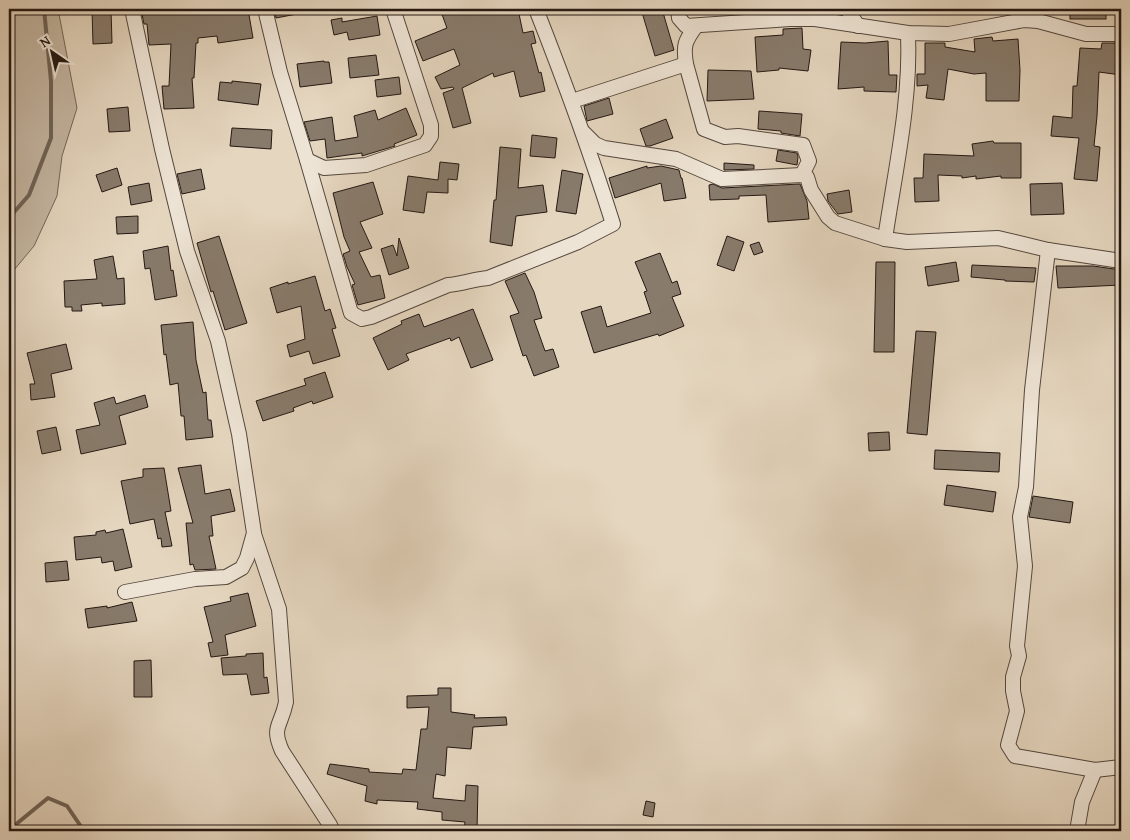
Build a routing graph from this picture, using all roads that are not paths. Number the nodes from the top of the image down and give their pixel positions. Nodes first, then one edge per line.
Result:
1 (132, 9) edge
2 (265, 9) edge
3 (393, 9) edge
4 (536, 9) edge
5 (678, 9) edge
6 (847, 9) edge
7 (696, 26) junction
8 (858, 26) junction
9 (908, 33) junction
10 (1121, 34) edge
11 (686, 64) junction
12 (572, 101) junction
13 (580, 129) junction
14 (307, 160) junction
15 (324, 168) junction
16 (802, 175) junction
17 (312, 182) junction
18 (884, 239) junction
19 (1048, 250) junction
20 (1121, 261) edge
21 (254, 533) junction
22 (125, 592) dead end
23 (1121, 767) edge
24 (1095, 770) junction
25 (332, 831) edge
26 (1077, 831) edge

1 - 21 street
2 - 14 street
3 - 15 street
4 - 12 street
5 - 7 street
6 - 8 street
7 - 8 street
7 - 11 street
8 - 9 street
9 - 10 street
9 - 18 street
11 - 12 street
11 - 16 street
12 - 13 street
13 - 16 street
13 - 17 street
14 - 15 street
14 - 17 street
15 - 17 street
16 - 18 street
18 - 19 street
19 - 20 street
19 - 24 street
21 - 22 street
21 - 25 street
23 - 24 street
24 - 26 street

